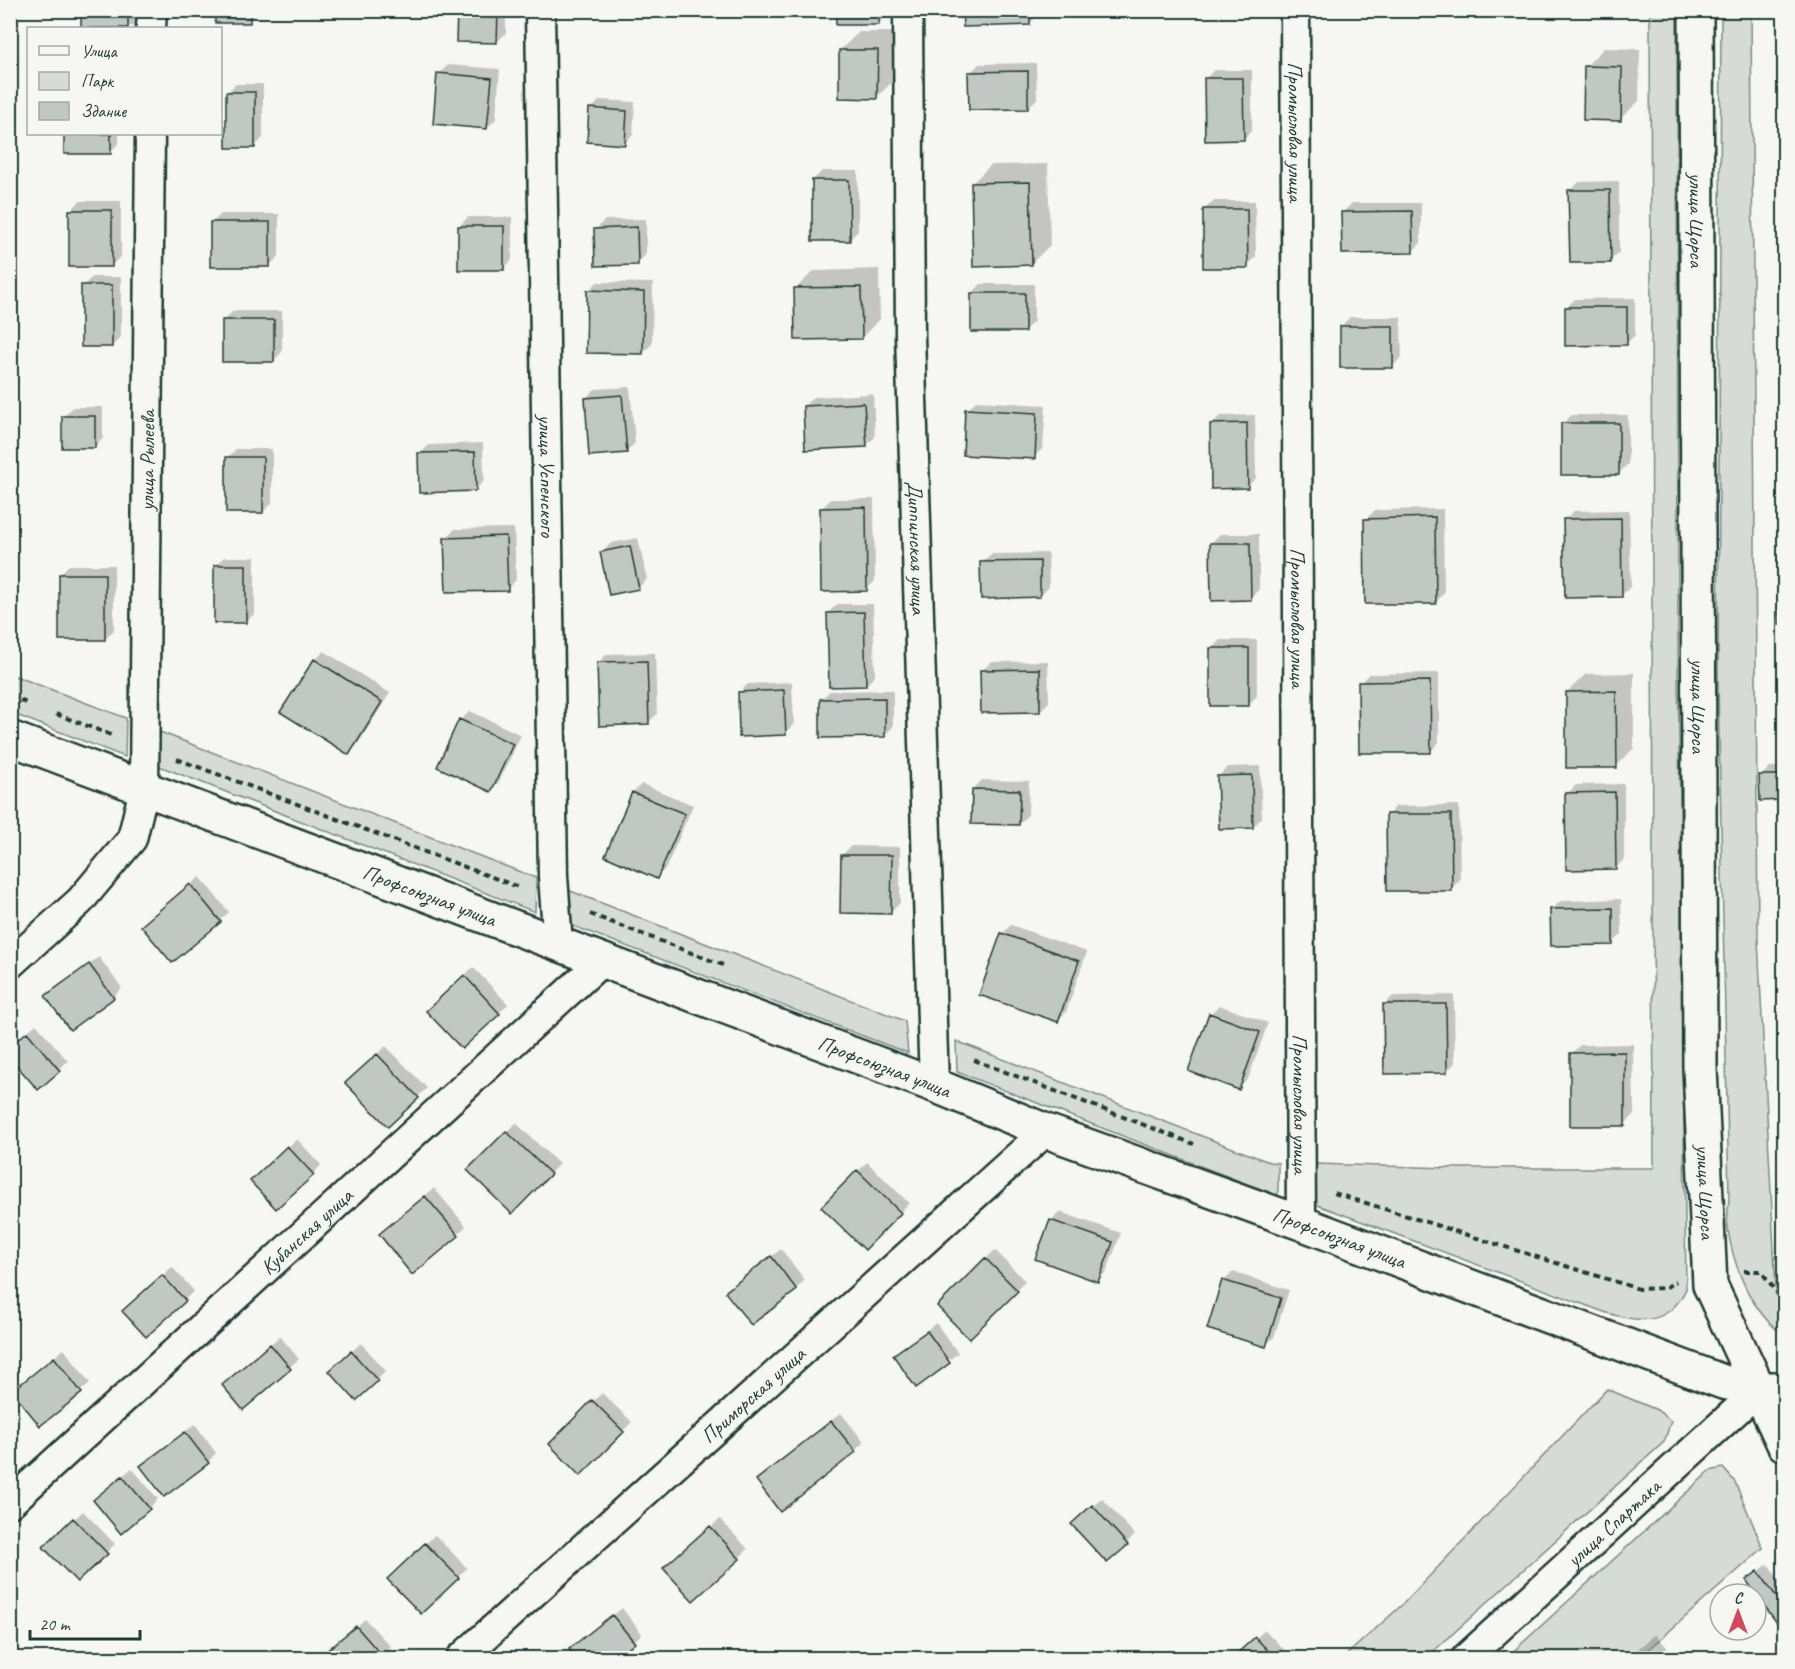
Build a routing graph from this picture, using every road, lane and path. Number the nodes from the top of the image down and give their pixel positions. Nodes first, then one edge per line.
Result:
1 (152, 10) edge
2 (540, 10) edge
3 (908, 10) edge
4 (1295, 10) edge
5 (1696, 10) edge
6 (151, 27) edge
7 (150, 135) edge
8 (10, 697) edge
9 (33, 706) dead end
10 (55, 714) dead end
11 (10, 738) edge
12 (144, 747) junction
13 (144, 789) junction
14 (555, 901) junction
15 (558, 944) junction
16 (602, 961) junction
17 (10, 964) edge
18 (733, 969) dead end
19 (933, 1044) junction
20 (934, 1085) junction
21 (1046, 1131) junction
22 (1205, 1148) dead end
23 (1301, 1182) junction
24 (1301, 1223) junction
25 (1743, 1271) dead end
26 (1665, 1288) dead end
27 (1785, 1302) edge
28 (1772, 1389) edge
29 (1785, 1444) edge
30 (10, 1503) edge
31 (461, 1659) edge
32 (1466, 1659) edge

1 - 6 street
2 - 14 street, улица Успенского
3 - 19 street, Диппинская улица
4 - 23 street, Промысловая улица
5 - 28 street, улица Щорса
7 - 12 street, улица Рылеева
8 - 9 path
10 - 12 path
11 - 13 street, Профсоюзная улица
12 - 13 street, улица Рылеева
12 - 14 path
13 - 15 street, Профсоюзная улица
13 - 17 street, улица Рылеева
14 - 15 street, улица Успенского
14 - 18 path
15 - 16 street, Профсоюзная улица
16 - 20 street, Профсоюзная улица
16 - 30 street, Кубанская улица
19 - 20 street, Диппинская улица
19 - 22 path
20 - 21 street, Профсоюзная улица
21 - 24 street, Профсоюзная улица
21 - 31 street, Приморская улица
23 - 24 street, Промысловая улица
23 - 26 path
24 - 28 street, Профсоюзная улица
25 - 27 path
28 - 29 street, улица Щорса
28 - 32 street, улица Спартака

